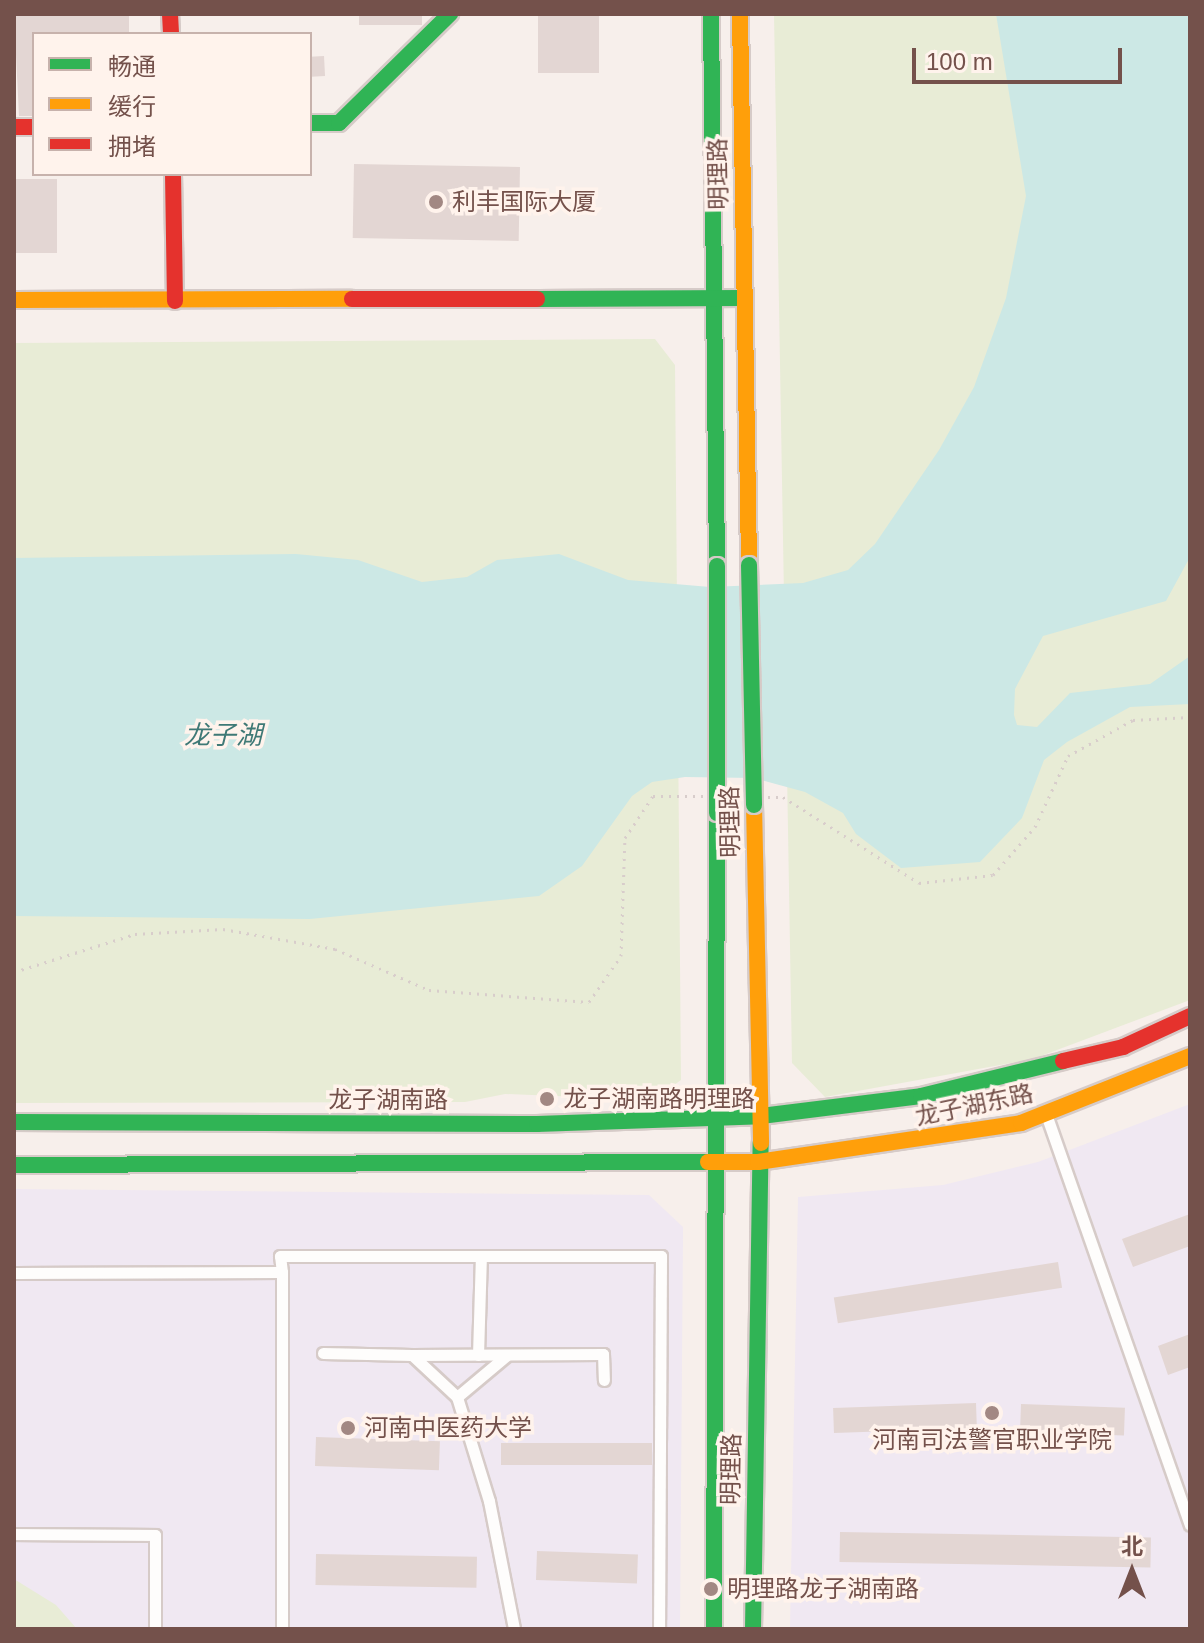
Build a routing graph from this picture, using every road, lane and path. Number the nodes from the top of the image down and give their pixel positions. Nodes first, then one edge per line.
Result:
1 (450, 14) edge
2 (711, 14) edge
3 (740, 14) edge
4 (312, 123) edge
5 (173, 176) edge
6 (716, 298) junction
7 (743, 298) junction
8 (14, 300) edge
9 (175, 301) junction
10 (1190, 717) edge
11 (711, 797) dead end
12 (754, 801) junction
13 (14, 972) edge
14 (1190, 1016) edge
15 (1190, 1056) edge
16 (1046, 1114) junction
17 (761, 1116) junction
18 (719, 1118) junction
19 (14, 1122) edge
20 (758, 1162) junction
21 (715, 1163) junction
22 (14, 1165) edge
23 (481, 1256) junction
24 (282, 1272) junction
25 (14, 1273) edge
26 (323, 1353) dead end
27 (412, 1355) junction
28 (478, 1355) junction
29 (507, 1355) junction
30 (604, 1380) dead end
31 (457, 1397) junction
32 (1190, 1525) edge
33 (14, 1534) edge
34 (155, 1629) edge
35 (282, 1629) edge
36 (514, 1629) edge
37 (659, 1629) edge
38 (714, 1629) edge
39 (753, 1629) edge

1 - 4 street
2 - 6 street, 明理路
3 - 7 street, 明理路
5 - 9 street
6 - 7 street
6 - 9 street
6 - 18 street, 明理路, bridge
7 - 12 street, 明理路, bridge
8 - 9 street
10 - 12 path
11 - 13 path
12 - 17 street, 明理路
14 - 17 street, 龙子湖东路
15 - 16 street, 龙子湖东路
16 - 20 street, 龙子湖东路
16 - 32 street
17 - 18 street, 龙子湖南路
17 - 20 street, 明理路
18 - 19 street, 龙子湖南路
18 - 21 street, 明理路
20 - 21 street
20 - 39 street, 明理路
21 - 22 street
21 - 38 street, 明理路
23 - 24 street
23 - 28 street
23 - 37 street
24 - 25 street
24 - 35 street
26 - 27 street
27 - 28 street
27 - 31 street
28 - 29 street
29 - 30 street
29 - 31 street
31 - 36 street
33 - 34 street

